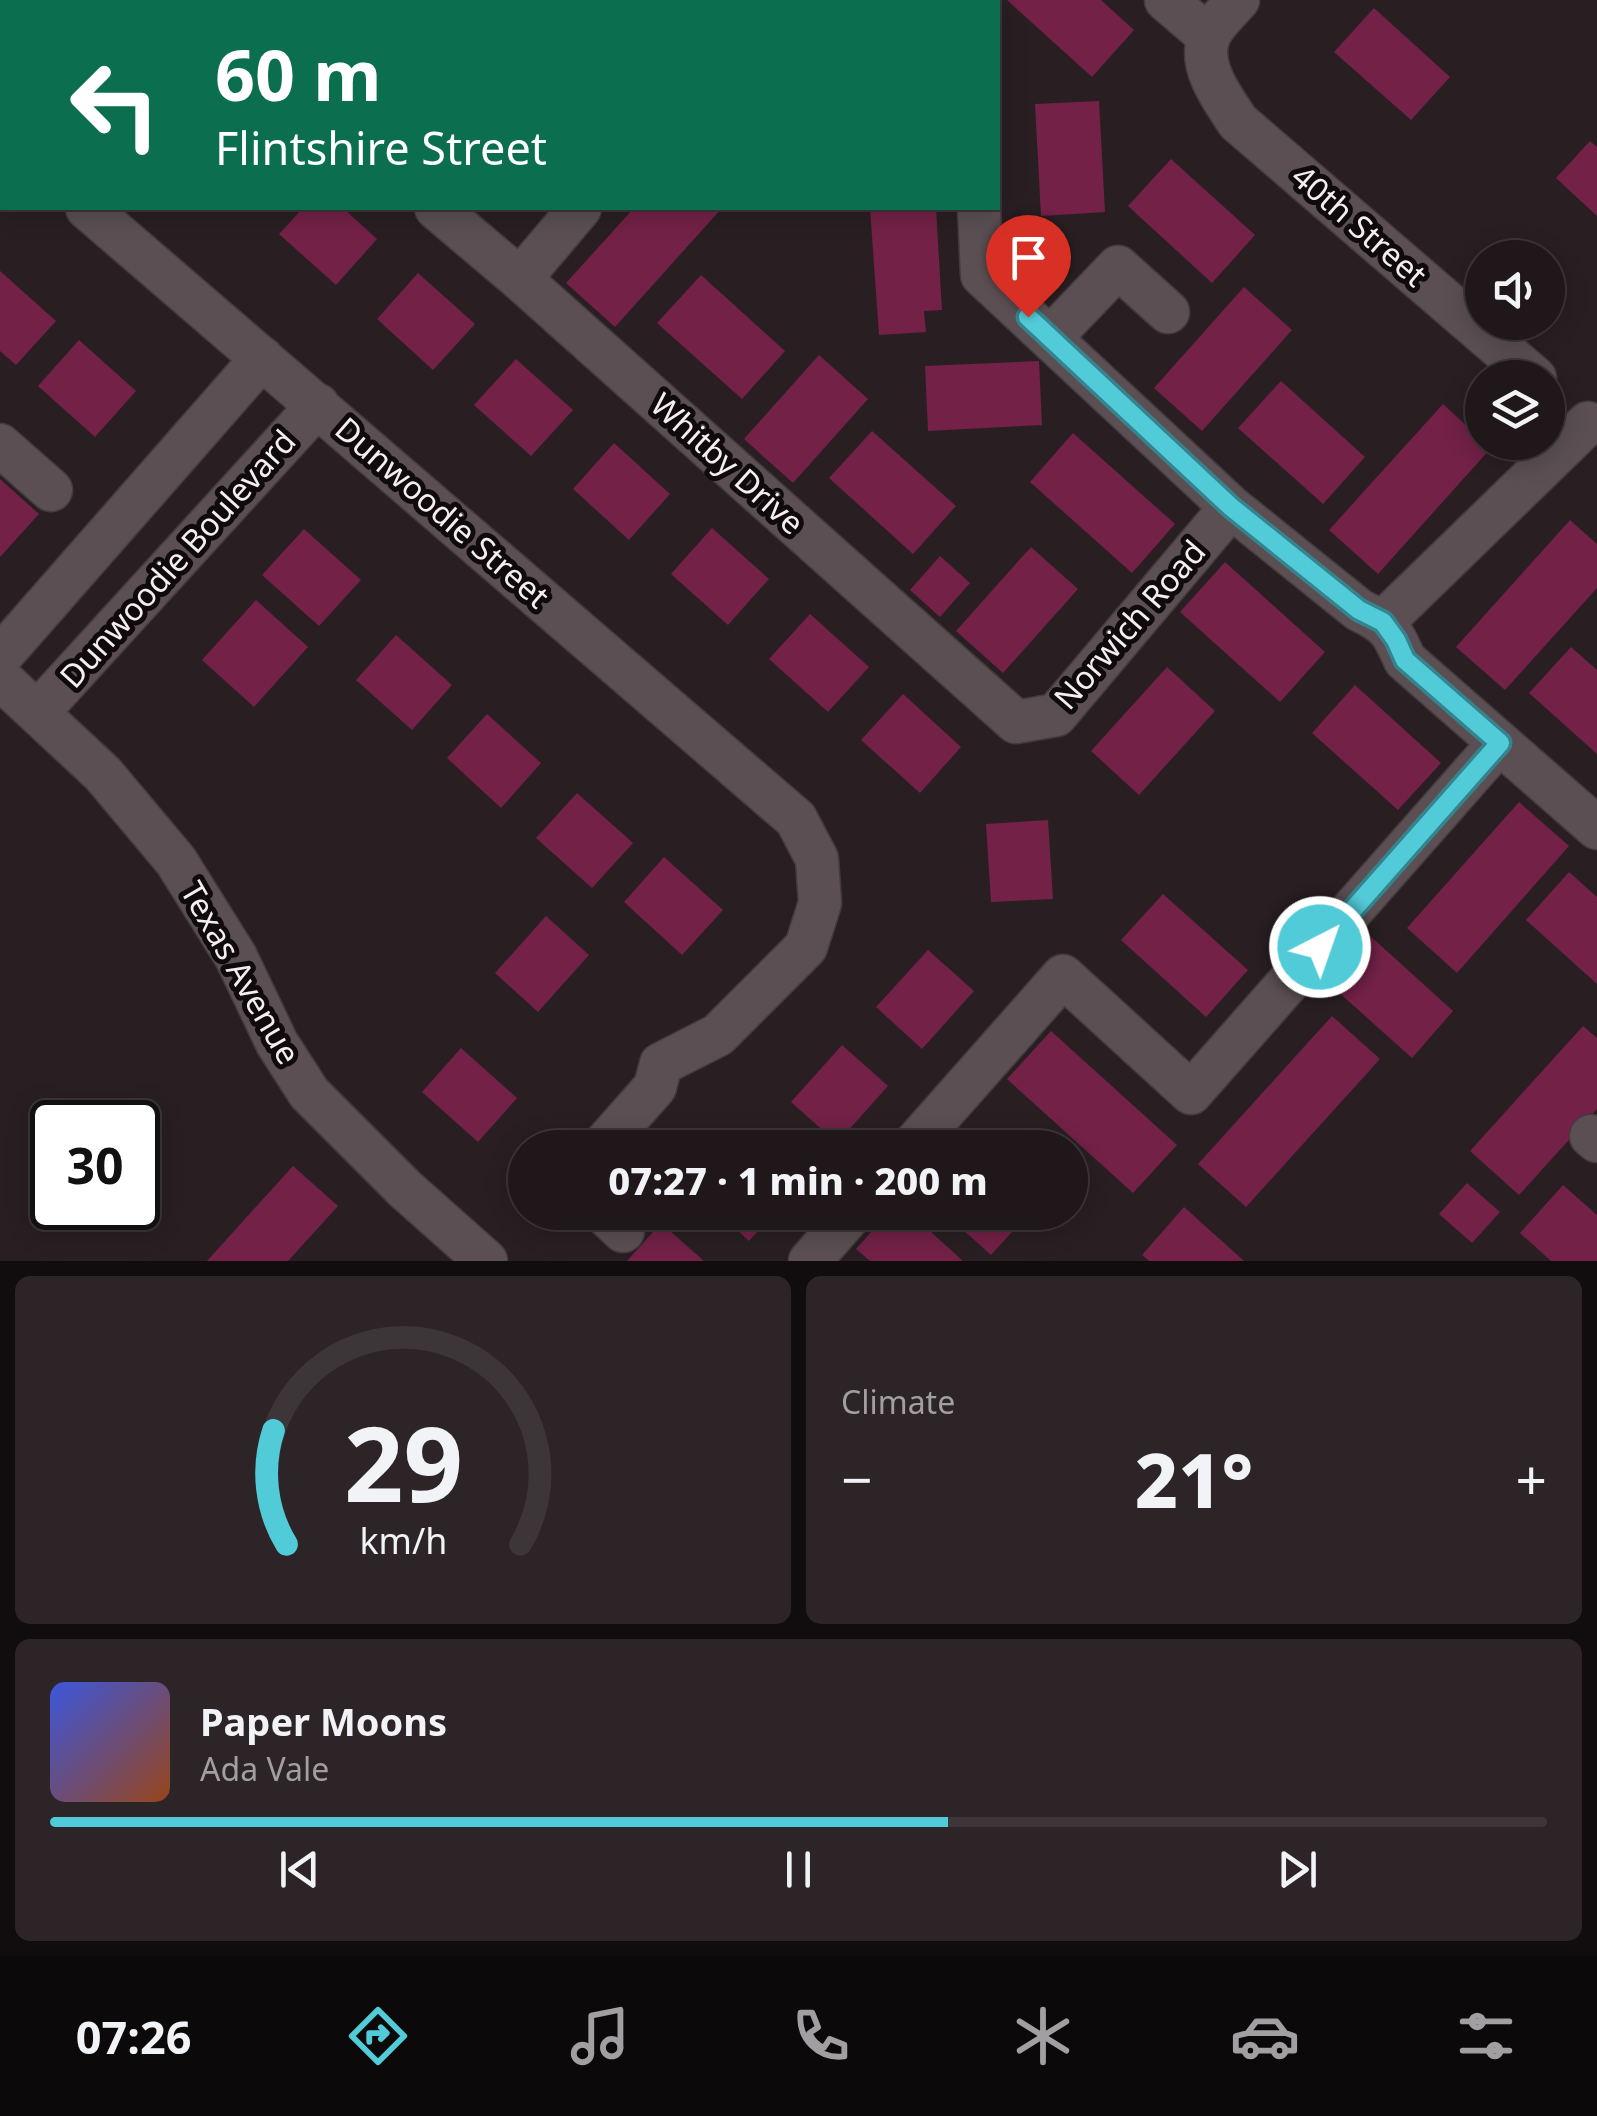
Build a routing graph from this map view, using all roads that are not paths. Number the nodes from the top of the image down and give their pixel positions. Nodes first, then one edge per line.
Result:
1 (1166, 0) edge
2 (1223, 20) edge
3 (90, 210) edge
4 (438, 210) edge
5 (578, 210) edge
6 (979, 210) edge
7 (520, 279) junction
8 (1168, 312) dead end
9 (1050, 338) junction
10 (262, 358) junction
11 (1514, 360) edge
12 (1565, 403) edge
13 (318, 405) junction
14 (1593, 427) edge
15 (0, 445) edge
16 (51, 490) dead end
17 (1231, 507) junction
18 (1383, 622) junction
19 (0, 658) edge
20 (0, 678) edge
21 (38, 712) junction
22 (1016, 722) joint
23 (1500, 743) junction
24 (1597, 828) edge
25 (617, 1130) edge
26 (927, 1130) edge
27 (837, 1230) edge
28 (486, 1261) edge
29 (810, 1261) edge

1 - 2 street
2 - 11 street, 40th Street
3 - 10 street, Dunwoodie Street
4 - 7 street, Whitby Drive
5 - 7 street
6 - 9 street
7 - 22 street, Whitby Drive
8 - 9 street
9 - 17 street
10 - 13 street, Dunwoodie Street
10 - 19 street, Dunwoodie Boulevard
12 - 14 street
13 - 21 street, Dunwoodie Boulevard
13 - 25 street, Dunwoodie Street
14 - 18 street
15 - 16 street
17 - 18 street
17 - 22 street, Norwich Road
18 - 23 street
20 - 21 street, Texas Avenue
21 - 28 street, Texas Avenue
23 - 24 street
23 - 26 street
27 - 29 street

